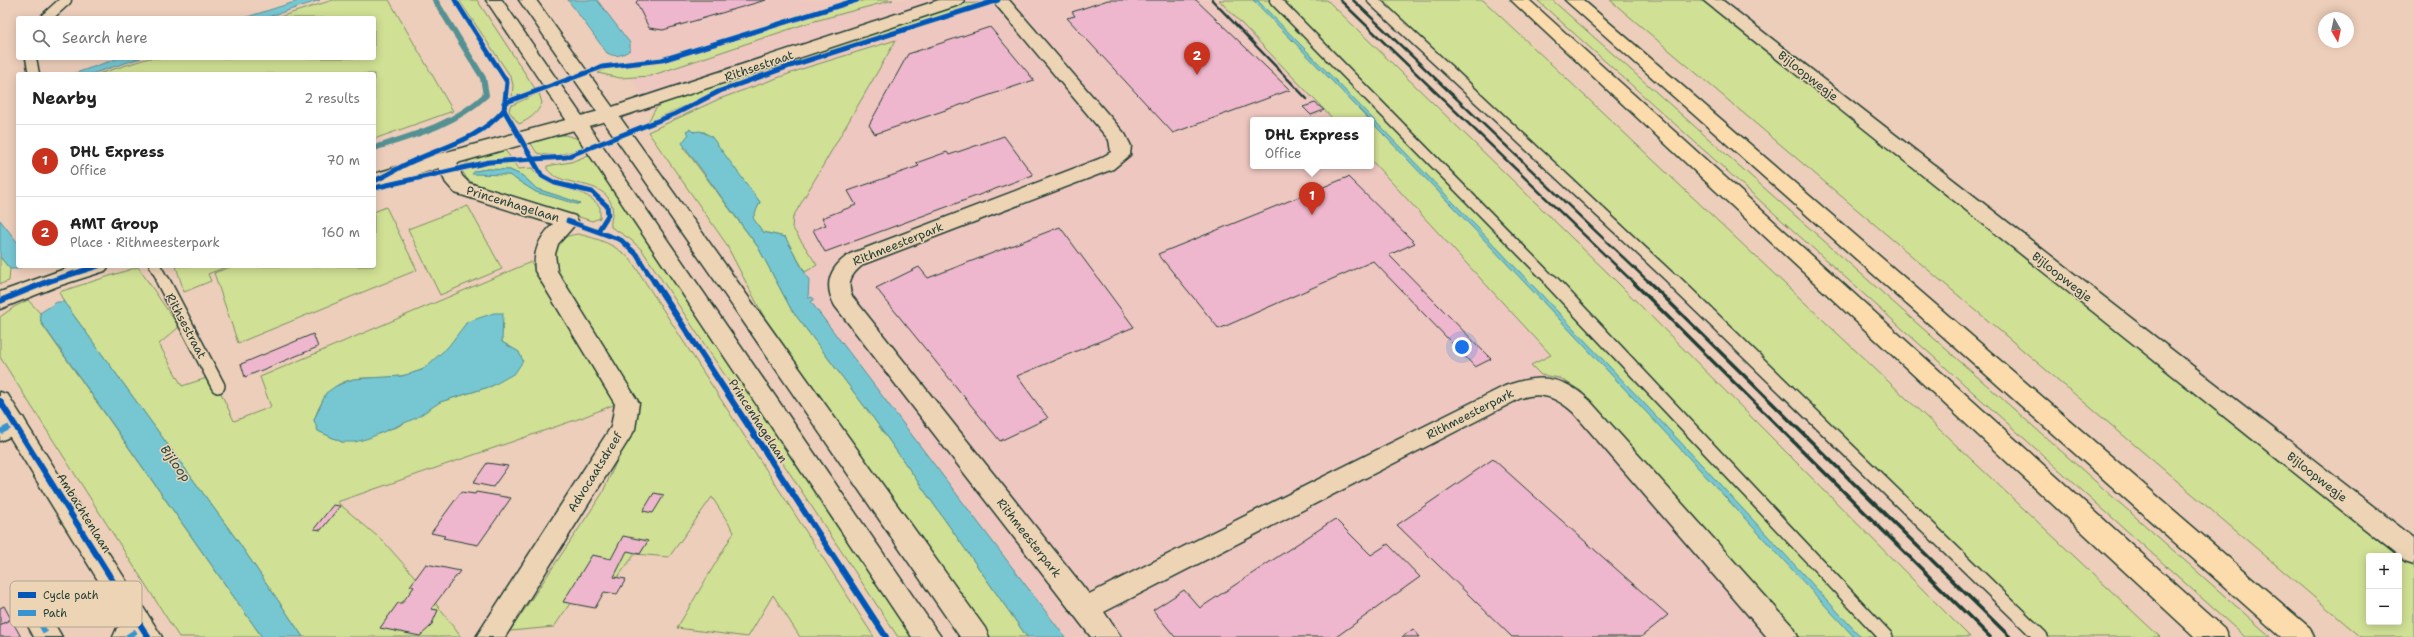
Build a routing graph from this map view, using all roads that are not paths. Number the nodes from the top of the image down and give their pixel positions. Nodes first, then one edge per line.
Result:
1 (66, 0) edge
2 (494, 0) edge
3 (527, 0) edge
4 (912, 0) edge
5 (956, 0) edge
6 (1000, 0) edge
7 (1275, 0) edge
8 (1373, 0) edge
9 (1518, 0) edge
10 (1573, 0) edge
11 (1711, 0) edge
12 (48, 16) edge
13 (31, 60) edge
14 (34, 72) edge
15 (605, 108) junction
16 (575, 117) junction
17 (446, 158) junction
18 (376, 179) edge
19 (568, 221) joint
20 (84, 268) edge
21 (156, 268) edge
22 (70, 270) edge
23 (0, 301) edge
24 (218, 386) dead end
25 (0, 401) edge
26 (8, 428) edge
27 (2414, 553) edge
28 (105, 581) edge
29 (1085, 609) junction
30 (42, 627) edge
31 (48, 637) edge
32 (490, 637) edge
33 (927, 637) edge
34 (975, 637) edge
35 (1107, 637) edge
36 (1784, 637) edge
37 (1886, 637) edge
38 (2041, 637) edge
39 (2214, 637) edge
40 (2300, 637) edge

1 - 12 lane
2 - 16 street, Princenhagelaan
3 - 15 street
4 - 15 street, Rithsestraat
5 - 15 street, Rithsestraat
6 - 29 street, Rithmeesterpark
7 - 37 lane
8 - 38 lane
9 - 39 highway
10 - 40 highway
11 - 27 street, Bijloopwegje
13 - 14 lane
15 - 16 street, Rithsestraat
15 - 34 street
16 - 17 street, Rithsestraat
16 - 33 street, Princenhagelaan
17 - 18 street, Rithsestraat
17 - 19 street, Princenhagelaan
19 - 32 street, Advocaatsdreef
20 - 22 street
21 - 24 lane, Rithsestraat
22 - 23 street
25 - 26 street, Ambachtenlaan
26 - 28 street, Ambachtenlaan
29 - 35 street, Rithmeesterpark
29 - 36 street, Rithmeesterpark
30 - 31 street

